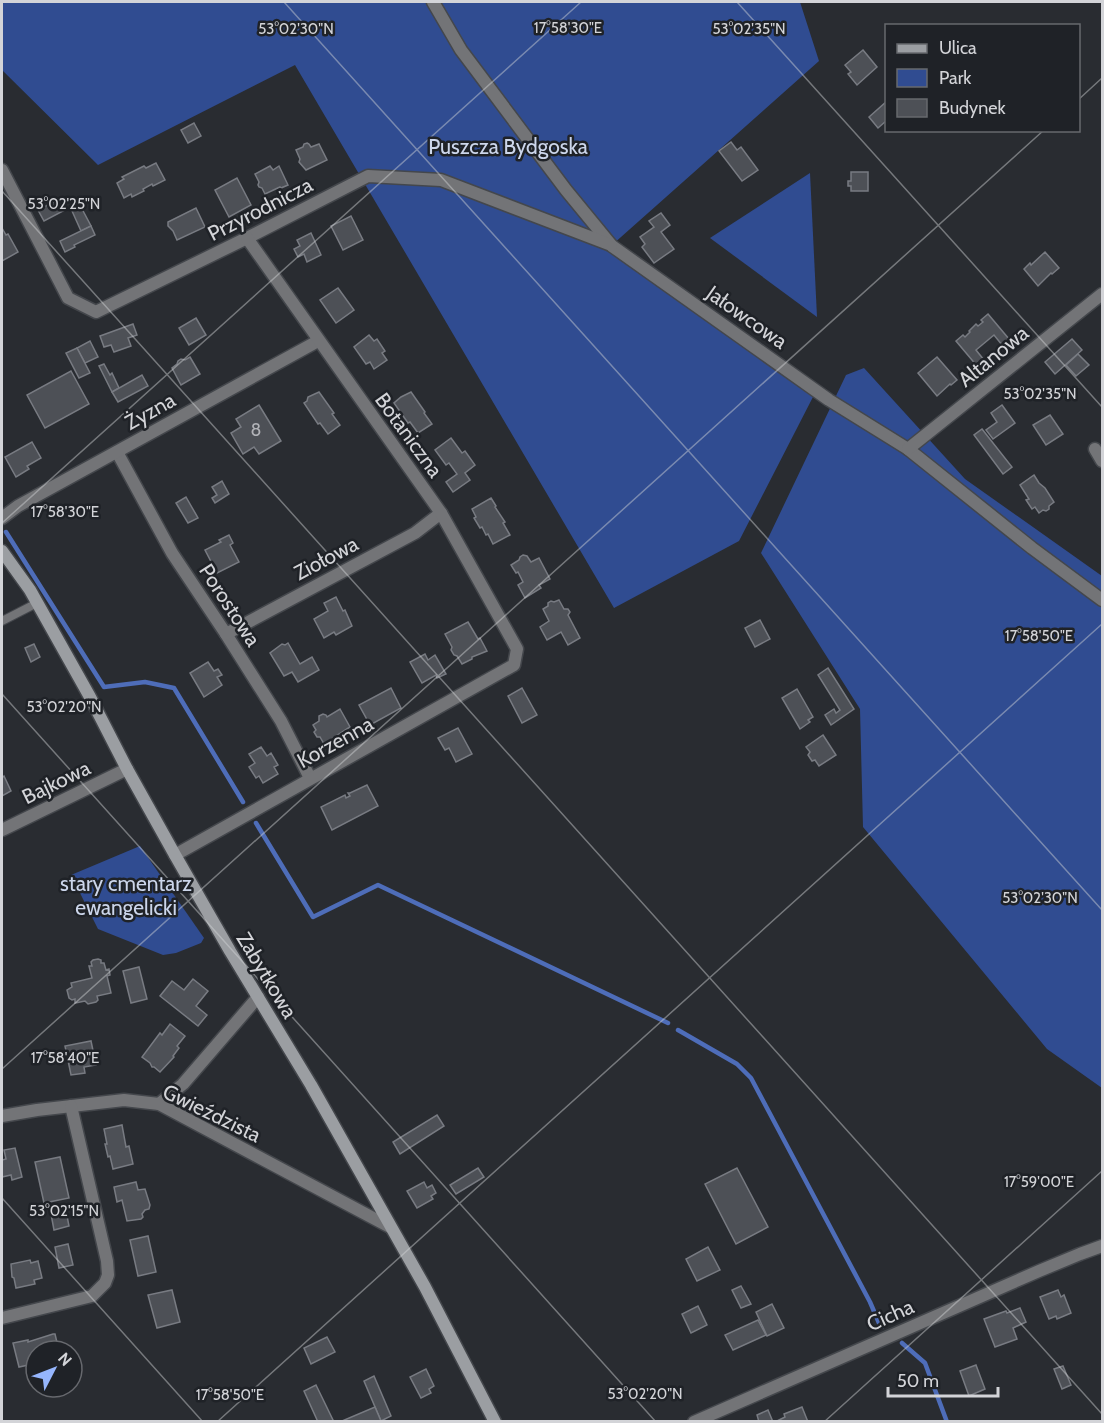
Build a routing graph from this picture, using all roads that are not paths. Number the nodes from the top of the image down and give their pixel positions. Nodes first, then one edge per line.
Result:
1 (433, 2) edge
2 (2, 170) edge
3 (247, 238) junction
4 (612, 246) junction
5 (1102, 294) edge
6 (318, 340) junction
7 (908, 449) junction
8 (1095, 449) dead end
9 (117, 452) junction
10 (1102, 460) edge
11 (441, 513) junction
12 (2, 519) edge
13 (2, 551) edge
14 (1102, 600) edge
15 (38, 603) junction
16 (2, 621) edge
17 (226, 634) junction
18 (514, 665) joint
19 (127, 769) junction
20 (310, 778) junction
21 (2, 830) edge
22 (175, 855) junction
23 (258, 997) junction
24 (159, 1104) junction
25 (71, 1106) junction
26 (2, 1116) edge
27 (390, 1227) junction
28 (1102, 1246) edge
29 (2, 1318) edge
30 (495, 1422) edge
31 (694, 1422) edge

1 - 4 street, Jałowcowa
2 - 3 street, Przyrodnicza
3 - 4 street, Przyrodnicza
3 - 6 street, Botaniczna
4 - 7 street, Jałowcowa
5 - 7 street, Altanowa
6 - 9 street, Żyzna
6 - 11 street, Botaniczna
7 - 14 street, Jałowcowa
8 - 10 street
9 - 12 street, Żyzna
9 - 17 street, Porostowa
11 - 17 street, Ziołowa
11 - 18 street, Botaniczna
13 - 15 street, Zabytkowa
15 - 16 lane
15 - 19 street, Zabytkowa
17 - 20 street, Porostowa
18 - 20 street, Korzenna
19 - 21 street, Bajkowa
19 - 22 street, Zabytkowa
20 - 22 street, Korzenna
22 - 23 street, Zabytkowa
23 - 24 street
23 - 27 street, Zabytkowa
24 - 25 street, Gwieździsta
24 - 27 street, Gwieździsta
25 - 26 street, Gwieździsta
25 - 29 street
27 - 30 street, Zabytkowa
28 - 31 street, Cicha

